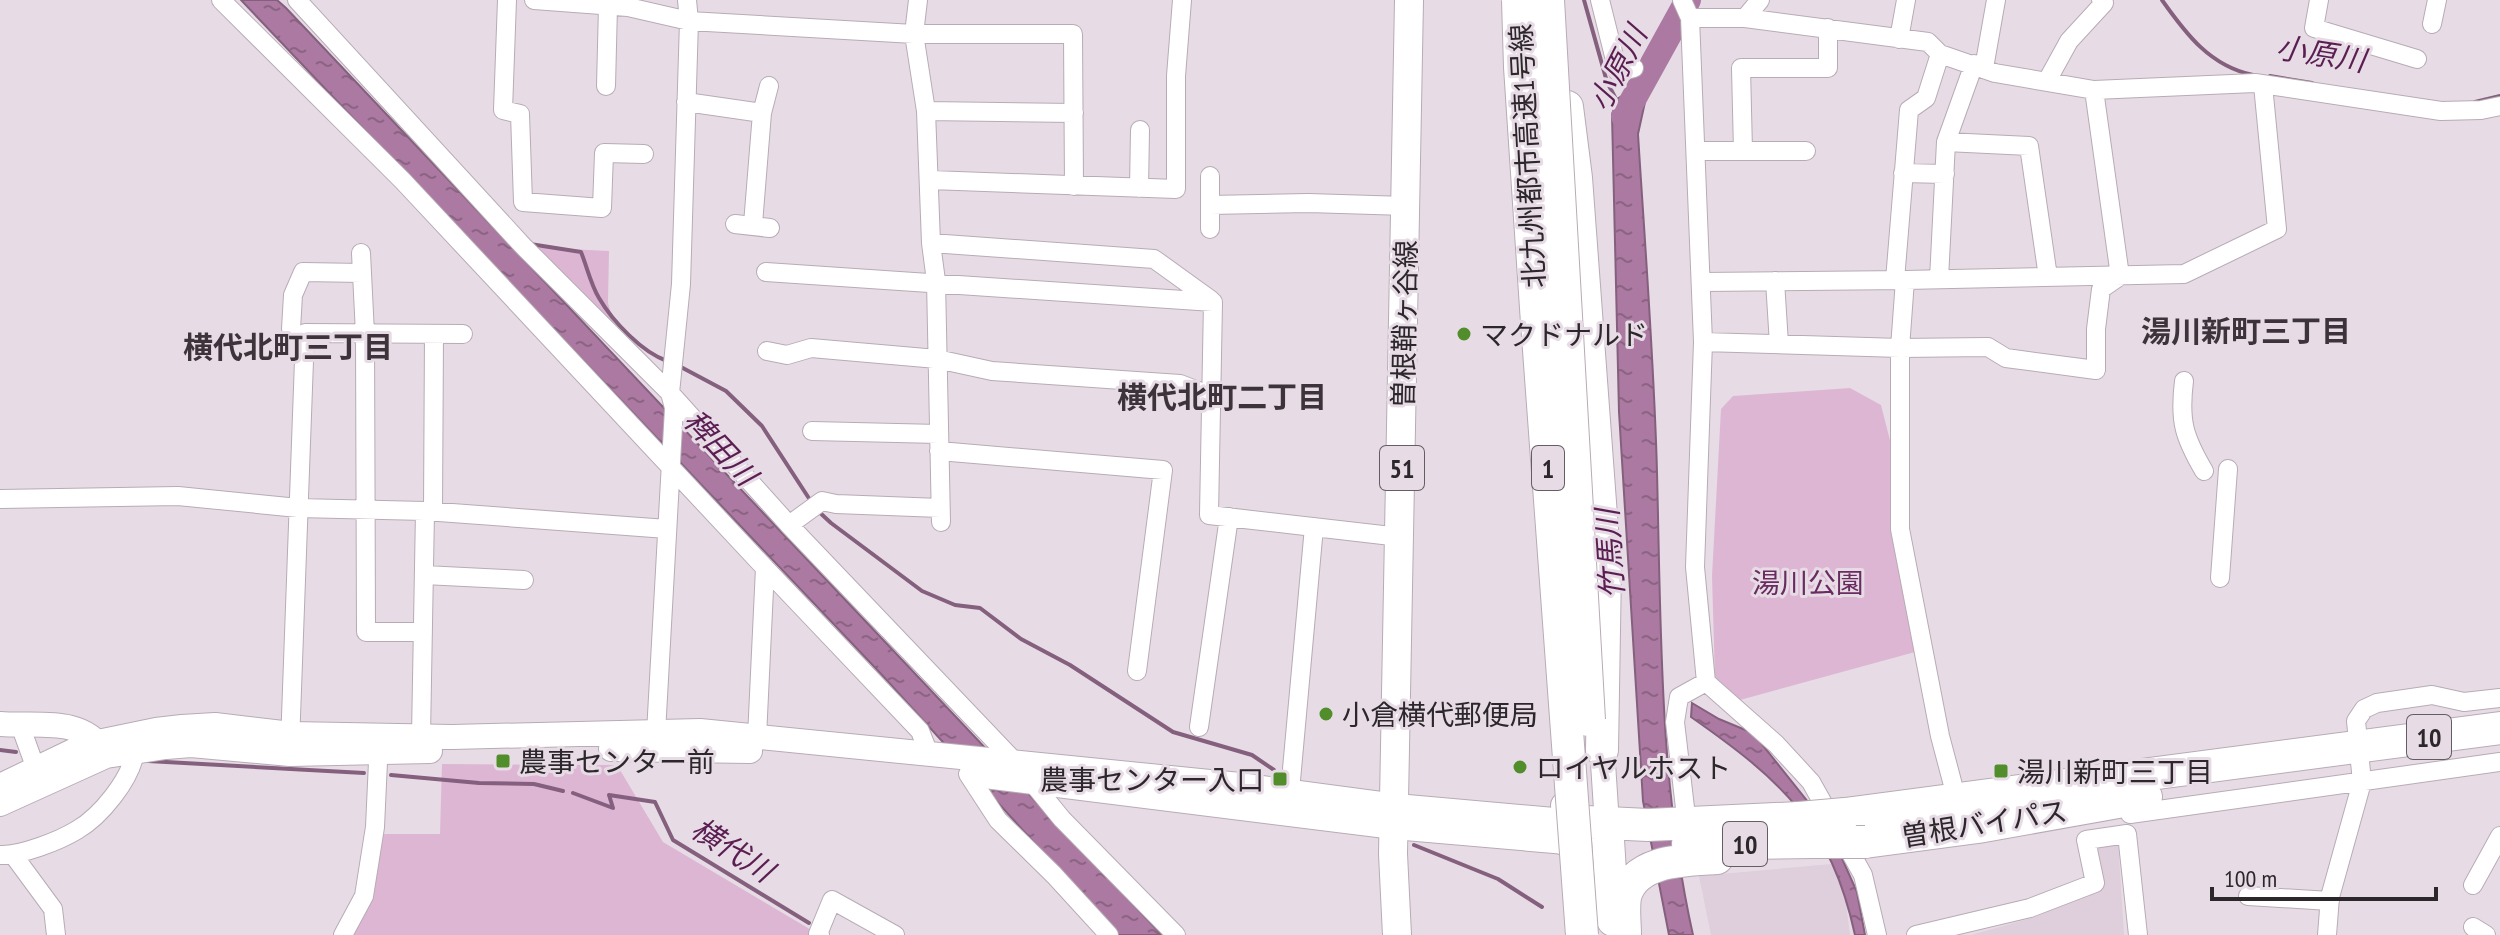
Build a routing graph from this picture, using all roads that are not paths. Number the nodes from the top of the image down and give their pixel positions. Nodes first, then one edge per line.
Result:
1 (221, 0) edge
2 (297, 0) edge
3 (507, 0) edge
4 (534, 0) edge
5 (687, 0) edge
6 (918, 0) edge
7 (1182, 0) edge
8 (1409, 0) edge
9 (1512, 0) edge
10 (1518, 0) edge
11 (1528, 0) edge
12 (1551, 0) edge
13 (1600, 0) edge
14 (1682, 0) edge
15 (1760, 0) edge
16 (1906, 0) edge
17 (1996, 0) edge
18 (2101, 0) edge
19 (2319, 0) edge
20 (2437, 0) edge
21 (555, 1) edge
22 (628, 4) edge
23 (608, 6) junction
24 (1690, 18) junction
25 (1745, 18) junction
26 (689, 21) junction
27 (2432, 24) dead end
28 (1828, 28) junction
29 (914, 34) junction
30 (1899, 39) junction
31 (1940, 54) junction
32 (2417, 59) dead end
33 (1979, 66) junction
34 (1634, 68) dead end
35 (2047, 81) junction
36 (2263, 85) junction
37 (606, 86) dead end
38 (769, 86) dead end
39 (2094, 90) junction
40 (686, 102) junction
41 (2500, 106) edge
42 (926, 111) junction
43 (762, 113) junction
44 (1074, 113) junction
45 (1140, 130) dead end
46 (1946, 142) junction
47 (1696, 151) junction
48 (1743, 151) junction
49 (1806, 151) dead end
50 (644, 154) dead end
51 (1903, 173) junction
52 (1945, 174) junction
53 (1210, 176) dead end
54 (931, 180) junction
55 (1074, 186) junction
56 (1139, 188) junction
57 (1210, 205) junction
58 (1406, 206) junction
59 (753, 225) dead end
60 (1210, 229) dead end
61 (931, 243) junction
62 (361, 253) dead end
63 (766, 272) dead end
64 (362, 273) junction
65 (2120, 276) junction
66 (2048, 277) junction
67 (1939, 279) junction
68 (1900, 280) junction
69 (936, 281) junction
70 (1775, 281) junction
71 (1702, 282) junction
72 (1213, 302) junction
73 (291, 329) dead end
74 (365, 334) junction
75 (434, 334) junction
76 (463, 334) dead end
77 (1703, 342) junction
78 (1779, 344) junction
79 (1900, 348) junction
80 (767, 351) dead end
81 (937, 359) junction
82 (2184, 381) dead end
83 (1211, 396) junction
84 (672, 401) junction
85 (812, 431) dead end
86 (939, 443) junction
87 (671, 466) junction
88 (2228, 469) dead end
89 (2204, 471) dead end
90 (0, 499) edge
91 (298, 508) junction
92 (365, 509) junction
93 (429, 511) junction
94 (1229, 517) junction
95 (789, 525) junction
96 (1314, 527) junction
97 (667, 529) junction
98 (1400, 537) junction
99 (765, 568) junction
100 (424, 575) junction
101 (2220, 578) dead end
102 (524, 580) dead end
103 (423, 632) junction
104 (1137, 671) dead end
105 (1706, 682) junction
106 (2500, 698) edge
107 (1556, 700) junction
108 (2500, 713) edge
109 (10, 725) edge
110 (1199, 727) dead end
111 (2500, 728) edge
112 (421, 736) junction
113 (757, 737) junction
114 (653, 741) junction
115 (290, 744) junction
116 (379, 744) junction
117 (2500, 747) edge
118 (102, 749) junction
119 (1602, 750) junction
120 (135, 752) junction
121 (2360, 757) junction
122 (2500, 762) edge
123 (951, 764) junction
124 (36, 769) junction
125 (1030, 776) junction
126 (1087, 780) junction
127 (0, 786) edge
128 (1954, 789) junction
129 (1290, 791) junction
130 (0, 804) edge
131 (1395, 816) junction
132 (1854, 823) junction
133 (2500, 836) edge
134 (1632, 837) junction
135 (1532, 839) junction
136 (7, 856) edge
137 (1568, 880) junction
138 (2473, 885) dead end
139 (2248, 896) dead end
140 (2330, 901) junction
141 (56, 935) edge
142 (343, 935) edge
143 (819, 935) edge
144 (895, 935) edge
145 (1109, 935) edge
146 (1176, 935) edge
147 (1397, 935) edge
148 (1571, 935) edge
149 (1582, 935) edge
150 (1593, 935) edge
151 (1602, 935) edge
152 (1614, 935) edge
153 (1625, 935) edge
154 (1877, 935) edge
155 (1916, 935) edge
156 (2138, 935) edge
157 (2327, 935) edge

1 - 87 street
2 - 84 street
3 - 50 street
4 - 21 street
5 - 26 street
6 - 29 street
7 - 56 street
8 - 58 main road, 曽根鞘ヶ谷線 / 51
9 - 107 street
10 - 149 highway, 北九州都市高速1号線 / 1, bridge
11 - 107 highway
12 - 119 street
12 - 119 highway
12 - 151 highway, 北九州都市高速1号線 / 1, bridge
13 - 34 street
14 - 24 street
15 - 25 street
16 - 30 street
17 - 33 street
18 - 35 street
19 - 32 street
20 - 27 street
21 - 23 street
22 - 23 street
22 - 26 street
23 - 37 street
24 - 25 street
24 - 47 street
25 - 28 street
26 - 29 street
26 - 40 street
28 - 30 street
28 - 48 street
29 - 42 street
29 - 44 street
30 - 31 street
31 - 33 street
31 - 51 street
33 - 35 street
33 - 46 street
35 - 39 street
36 - 39 street
36 - 41 street
36 - 65 street
38 - 43 street
39 - 65 street
40 - 43 street
40 - 84 street
42 - 44 street
42 - 54 street
43 - 59 street
44 - 55 street
45 - 56 street
46 - 52 street
46 - 66 street
47 - 48 street
47 - 71 street
48 - 49 street
51 - 52 street
51 - 68 street
52 - 67 street
53 - 57 street
54 - 55 street
54 - 61 street
55 - 56 street
57 - 58 street
57 - 60 street
58 - 98 main road, 曽根鞘ヶ谷線 / 51
61 - 69 street
61 - 72 street
62 - 64 street
63 - 69 street
64 - 73 street
64 - 74 street
65 - 66 street
65 - 79 street
66 - 67 street
67 - 68 street
68 - 70 street
68 - 79 street
69 - 72 street
69 - 81 street
70 - 71 street
70 - 78 street
71 - 77 street
72 - 83 street
74 - 75 street
74 - 91 street
74 - 92 street
75 - 76 street
75 - 93 street
77 - 78 street
77 - 105 street
78 - 79 street
79 - 128 street
80 - 81 street
81 - 83 street
81 - 86 street
82 - 89 street
83 - 94 street
84 - 87 street
84 - 95 street
85 - 86 street
86 - 95 street
86 - 104 street
87 - 97 street
87 - 99 street
88 - 101 street
90 - 91 street
91 - 92 street
91 - 115 street
92 - 93 street
92 - 103 street
93 - 97 street
93 - 100 street
94 - 96 street
94 - 110 street
95 - 125 street
96 - 98 street
96 - 129 street
97 - 114 street
98 - 131 main road, 曽根鞘ヶ谷線 / 51
99 - 113 street
99 - 123 street
100 - 102 street
100 - 103 street
103 - 112 street
105 - 134 street
105 - 154 street
106 - 121 street
107 - 134 street
108 - 121 street
109 - 118 street
109 - 124 street
111 - 121 highway, 曽根バイパス / 10
112 - 114 street
112 - 116 street
113 - 114 street
113 - 123 street
114 - 116 street
114 - 123 street
115 - 116 street
115 - 118 street
115 - 120 street
116 - 142 street
117 - 121 highway, 曽根バイパス / 10
118 - 120 street
118 - 124 street
118 - 130 street
119 - 134 street
120 - 136 street
121 - 122 street
121 - 128 street
121 - 132 highway, 曽根バイパス / 10
121 - 132 highway, 曽根バイパス / 10
121 - 140 street
123 - 125 street
123 - 145 street
124 - 127 street
125 - 126 street
125 - 146 street
126 - 129 street
126 - 131 street
128 - 132 street
129 - 131 street
131 - 134 street
131 - 135 street
131 - 147 main road, 曽根鞘ヶ谷線 / 51
132 - 134 highway, bridge
133 - 138 street
134 - 135 street
134 - 137 highway
134 - 150 highway
134 - 152 highway
134 - 153 highway
135 - 137 street
136 - 141 street
137 - 148 highway
139 - 140 street
140 - 157 street
143 - 144 street
155 - 156 street

